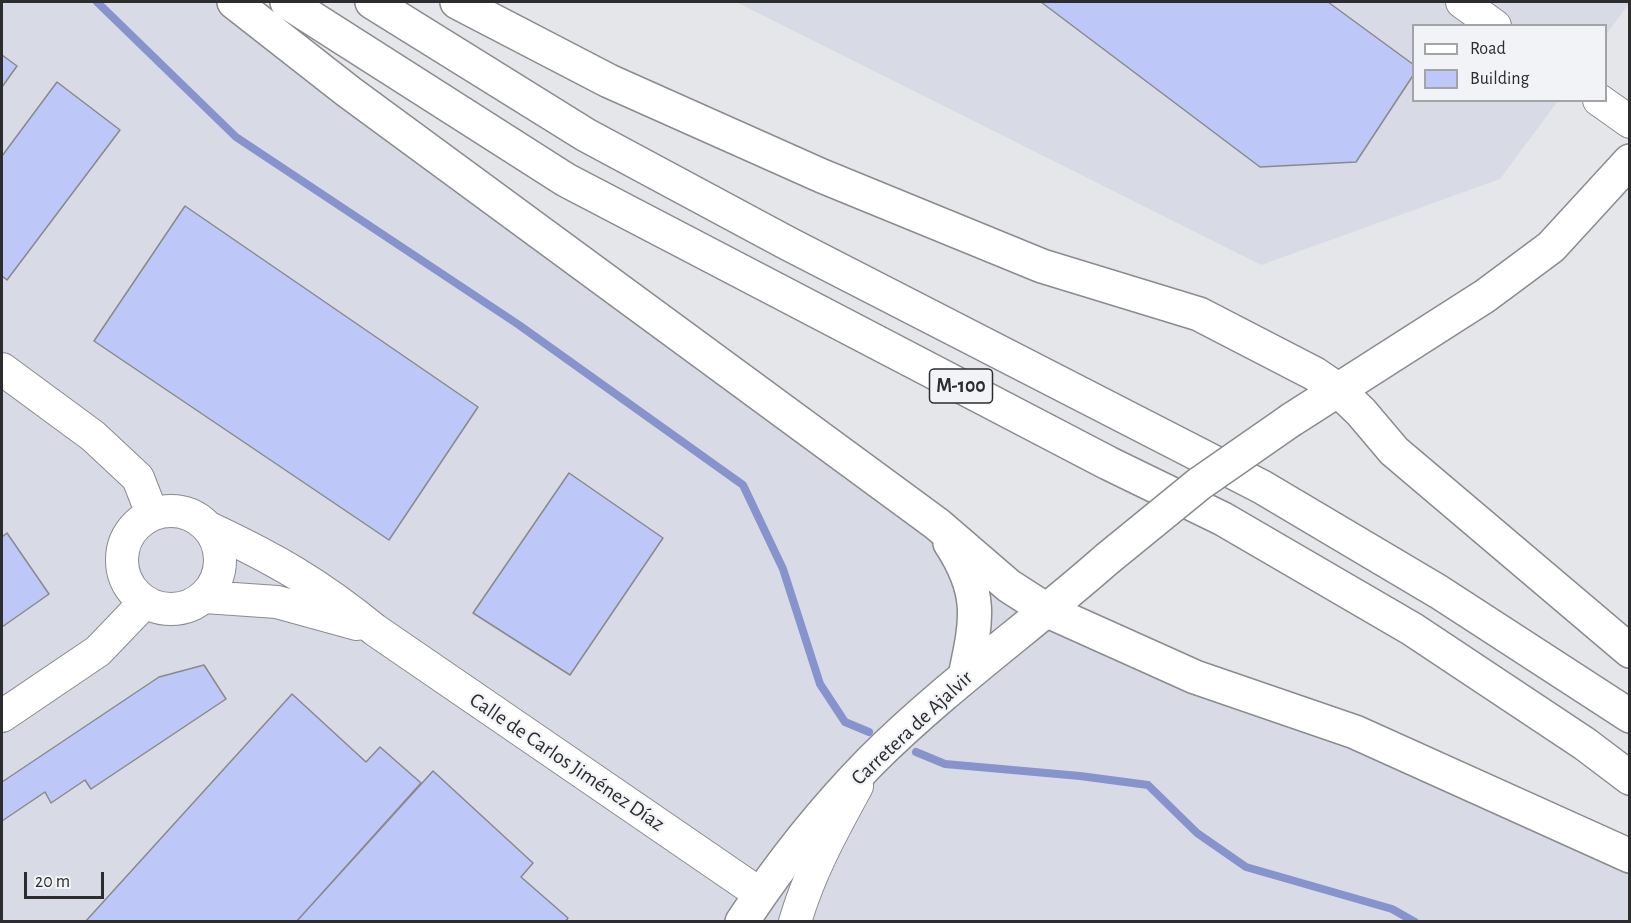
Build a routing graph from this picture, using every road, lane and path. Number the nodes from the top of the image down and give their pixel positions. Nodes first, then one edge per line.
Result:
1 (234, 2) edge
2 (287, 2) edge
3 (372, 2) edge
4 (457, 2) edge
5 (1462, 2) edge
6 (1492, 24) edge
7 (1602, 102) edge
8 (1629, 122) edge
9 (1629, 161) edge
10 (2, 369) edge
11 (1337, 389) junction
12 (152, 514) junction
13 (937, 524) junction
14 (209, 528) junction
15 (205, 597) junction
16 (144, 603) junction
17 (1048, 611) junction
18 (375, 630) junction
19 (1629, 651) edge
20 (965, 676) junction
21 (2, 716) edge
22 (1629, 716) edge
23 (871, 761) junction
24 (1629, 778) edge
25 (1629, 856) edge
26 (760, 894) junction
27 (742, 921) edge
28 (795, 921) edge

1 - 13 main road
2 - 24 main road, M-100
3 - 22 main road, M-100
4 - 11 main road
5 - 6 street
7 - 8 street
9 - 11 main road, Carretera de Ajalvir
10 - 12 street
11 - 17 main road, Carretera de Ajalvir, bridge
11 - 19 main road
12 - 14 street
12 - 16 street
13 - 17 main road
13 - 20 main road
14 - 15 street
14 - 18 street, Calle de Carlos Jiménez Díaz
15 - 16 street
15 - 18 street, Calle de Carlos Jiménez Díaz
16 - 21 street
17 - 20 main road, Carretera de Ajalvir
17 - 25 main road
18 - 26 street, Calle de Carlos Jiménez Díaz
20 - 23 main road, Carretera de Ajalvir
23 - 26 main road, Carretera de Ajalvir
23 - 28 street
26 - 27 main road, Carretera de Ajalvir

